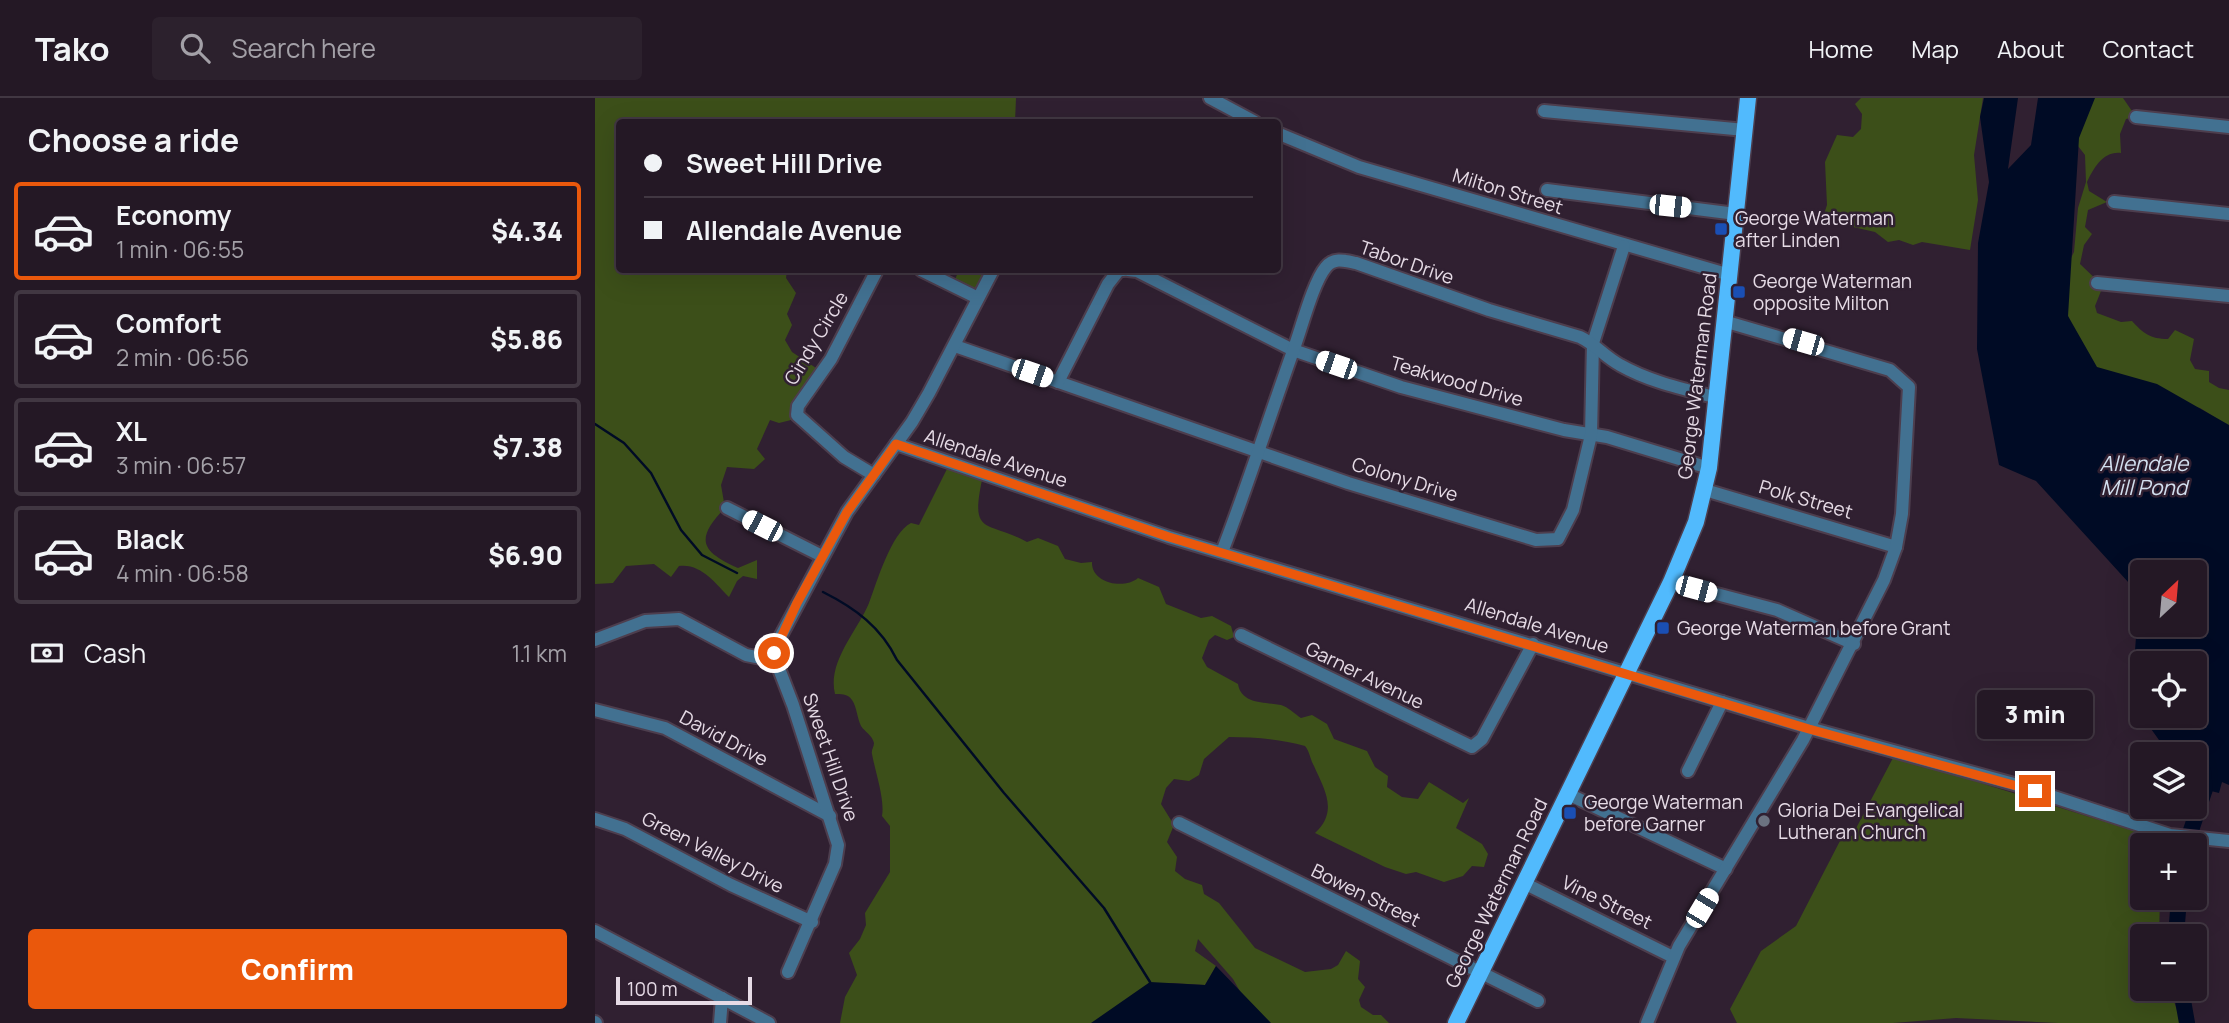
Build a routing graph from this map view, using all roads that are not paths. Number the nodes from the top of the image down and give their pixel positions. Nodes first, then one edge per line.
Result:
1 (1210, 98) edge
2 (1748, 98) edge
3 (1544, 111) dead end
4 (2136, 117) dead end
5 (1249, 119) edge
6 (2229, 127) edge
7 (1745, 130) junction
8 (1281, 135) edge
9 (1547, 190) dead end
10 (2114, 202) dead end
11 (1736, 214) junction
12 (2229, 214) edge
13 (1624, 246) junction
14 (875, 273) edge
15 (927, 273) edge
16 (991, 273) edge
17 (1117, 273) edge
18 (1132, 273) edge
19 (1730, 275) junction
20 (2097, 283) dead end
21 (2229, 296) edge
22 (978, 298) junction
23 (1727, 322) junction
24 (1593, 343) junction
25 (955, 346) junction
26 (1293, 350) junction
27 (1058, 382) junction
28 (1718, 398) junction
29 (1591, 435) junction
30 (896, 444) junction
31 (1259, 452) junction
32 (1710, 468) junction
33 (874, 475) junction
34 (1705, 490) junction
35 (727, 508) dead end
36 (1896, 547) junction
37 (1222, 552) junction
38 (821, 556) junction
39 (1671, 582) junction
40 (1241, 635) dead end
41 (595, 640) edge
42 (1533, 644) junction
43 (1854, 644) junction
44 (776, 661) junction
45 (1627, 672) junction
46 (1723, 702) junction
47 (595, 710) edge
48 (1809, 729) junction
49 (1688, 771) dead end
50 (1568, 794) junction
51 (830, 816) junction
52 (595, 819) edge
53 (1179, 823) dead end
54 (2229, 841) edge
55 (1726, 869) junction
56 (1524, 883) junction
57 (812, 922) junction
58 (595, 931) edge
59 (1673, 957) junction
60 (788, 972) dead end
61 (1481, 972) junction
62 (722, 998) junction
63 (1538, 1001) dead end
64 (720, 1023) edge
65 (769, 1023) edge
66 (1456, 1023) edge
67 (1647, 1023) edge

1 - 5 street
2 - 7 main road, George Waterman Road
3 - 7 street
4 - 6 street
7 - 11 main road, George Waterman Road
8 - 13 street, Milton Street
9 - 11 street
10 - 12 street
11 - 19 main road, George Waterman Road
13 - 19 street, Milton Street
13 - 24 street, Colony Drive
14 - 33 street, Cindy Circle
15 - 22 street
16 - 22 street
17 - 27 street, Teakwood Drive
18 - 26 street, Teakwood Drive
19 - 23 main road, George Waterman Road
20 - 21 street
22 - 25 street
23 - 28 main road, George Waterman Road
23 - 36 street
24 - 26 street, Tabor Drive
24 - 28 street, Tabor Drive
24 - 29 street, Colony Drive
25 - 27 street, Colony Drive
25 - 30 street
26 - 29 street, Teakwood Drive
26 - 31 street, Tabor Drive
27 - 31 street, Colony Drive
28 - 32 main road, George Waterman Road
29 - 31 street, Colony Drive
29 - 32 street, Teakwood Drive
30 - 33 street
30 - 37 street, Allendale Avenue
31 - 37 street, Tabor Drive
32 - 34 main road, George Waterman Road
33 - 38 street
34 - 36 street, Polk Street
34 - 39 main road, George Waterman Road
35 - 38 street
36 - 43 street
37 - 42 street, Allendale Avenue
38 - 44 street
39 - 43 street
39 - 45 main road, George Waterman Road
40 - 42 street, Garner Avenue
41 - 44 street
42 - 45 street, Allendale Avenue
43 - 48 street
44 - 51 street, Sweet Hill Drive
45 - 46 street, Allendale Avenue
45 - 50 main road, George Waterman Road
46 - 48 street, Allendale Avenue
46 - 49 street
47 - 51 street, David Drive
48 - 54 street, Allendale Avenue
48 - 55 street
50 - 55 street
50 - 56 main road, George Waterman Road
51 - 57 street, Sweet Hill Drive
52 - 57 street, Green Valley Drive
53 - 61 street, Bowen Street
55 - 59 street
56 - 59 street, Vine Street
56 - 61 main road, George Waterman Road
57 - 60 street, Sweet Hill Drive
58 - 62 street
59 - 67 street
61 - 63 street, Bowen Street
61 - 66 main road, George Waterman Road
62 - 64 street
62 - 65 street

